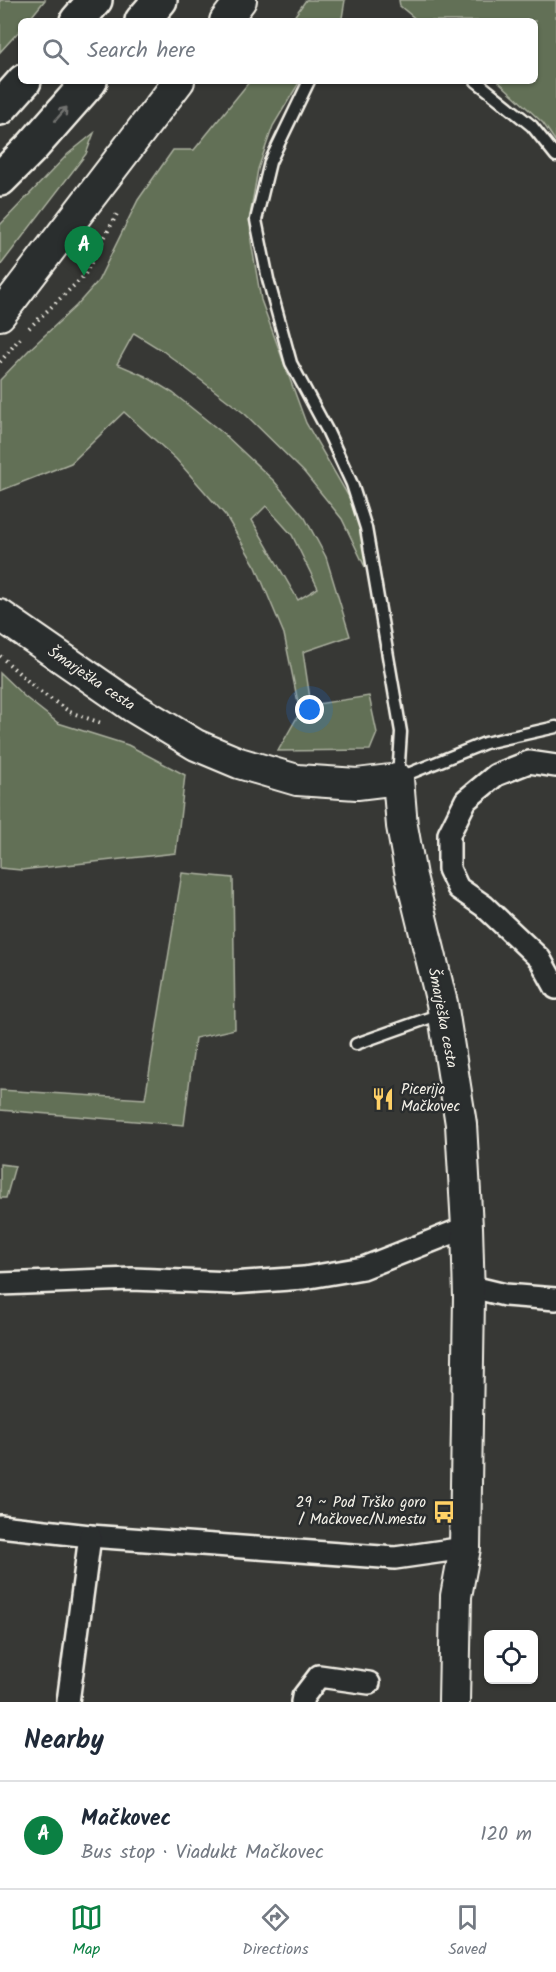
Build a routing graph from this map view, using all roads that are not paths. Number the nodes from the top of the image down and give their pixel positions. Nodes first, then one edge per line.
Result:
1 (95, 0) edge
2 (160, 0) edge
3 (241, 0) edge
4 (80, 18) edge
5 (145, 18) edge
6 (227, 18) edge
7 (21, 84) edge
8 (87, 84) edge
9 (177, 84) edge
10 (308, 84) edge
11 (480, 84) edge
12 (0, 108) edge
13 (556, 156) edge
14 (0, 179) edge
15 (0, 315) edge
16 (0, 615) edge
17 (556, 726) edge
18 (556, 766) edge
19 (398, 779) junction
20 (556, 988) edge
21 (443, 1013) junction
22 (356, 1044) dead end
23 (467, 1227) junction
24 (0, 1284) edge
25 (468, 1286) junction
26 (556, 1299) edge
27 (0, 1526) edge
28 (90, 1536) junction
29 (465, 1548) junction
30 (369, 1683) dead end
31 (68, 1702) edge
32 (302, 1702) edge
33 (454, 1702) edge

1 - 4 highway
2 - 5 highway
3 - 6 street
7 - 12 highway
14 -> 8 highway
9 - 15 street
10 - 19 lane
11 - 13 lane
16 - 19 street, Šmarješka cesta
17 - 19 lane
18 - 20 street
19 - 21 street, Šmarješka cesta
21 - 22 lane
21 - 23 street, Šmarješka cesta
23 - 24 street
23 - 25 street, Šmarješka cesta
25 - 26 street
25 - 29 street, Šmarješka cesta
27 - 28 street
28 - 29 street
28 - 31 street
29 - 33 street, Šmarješka cesta
30 - 32 street

